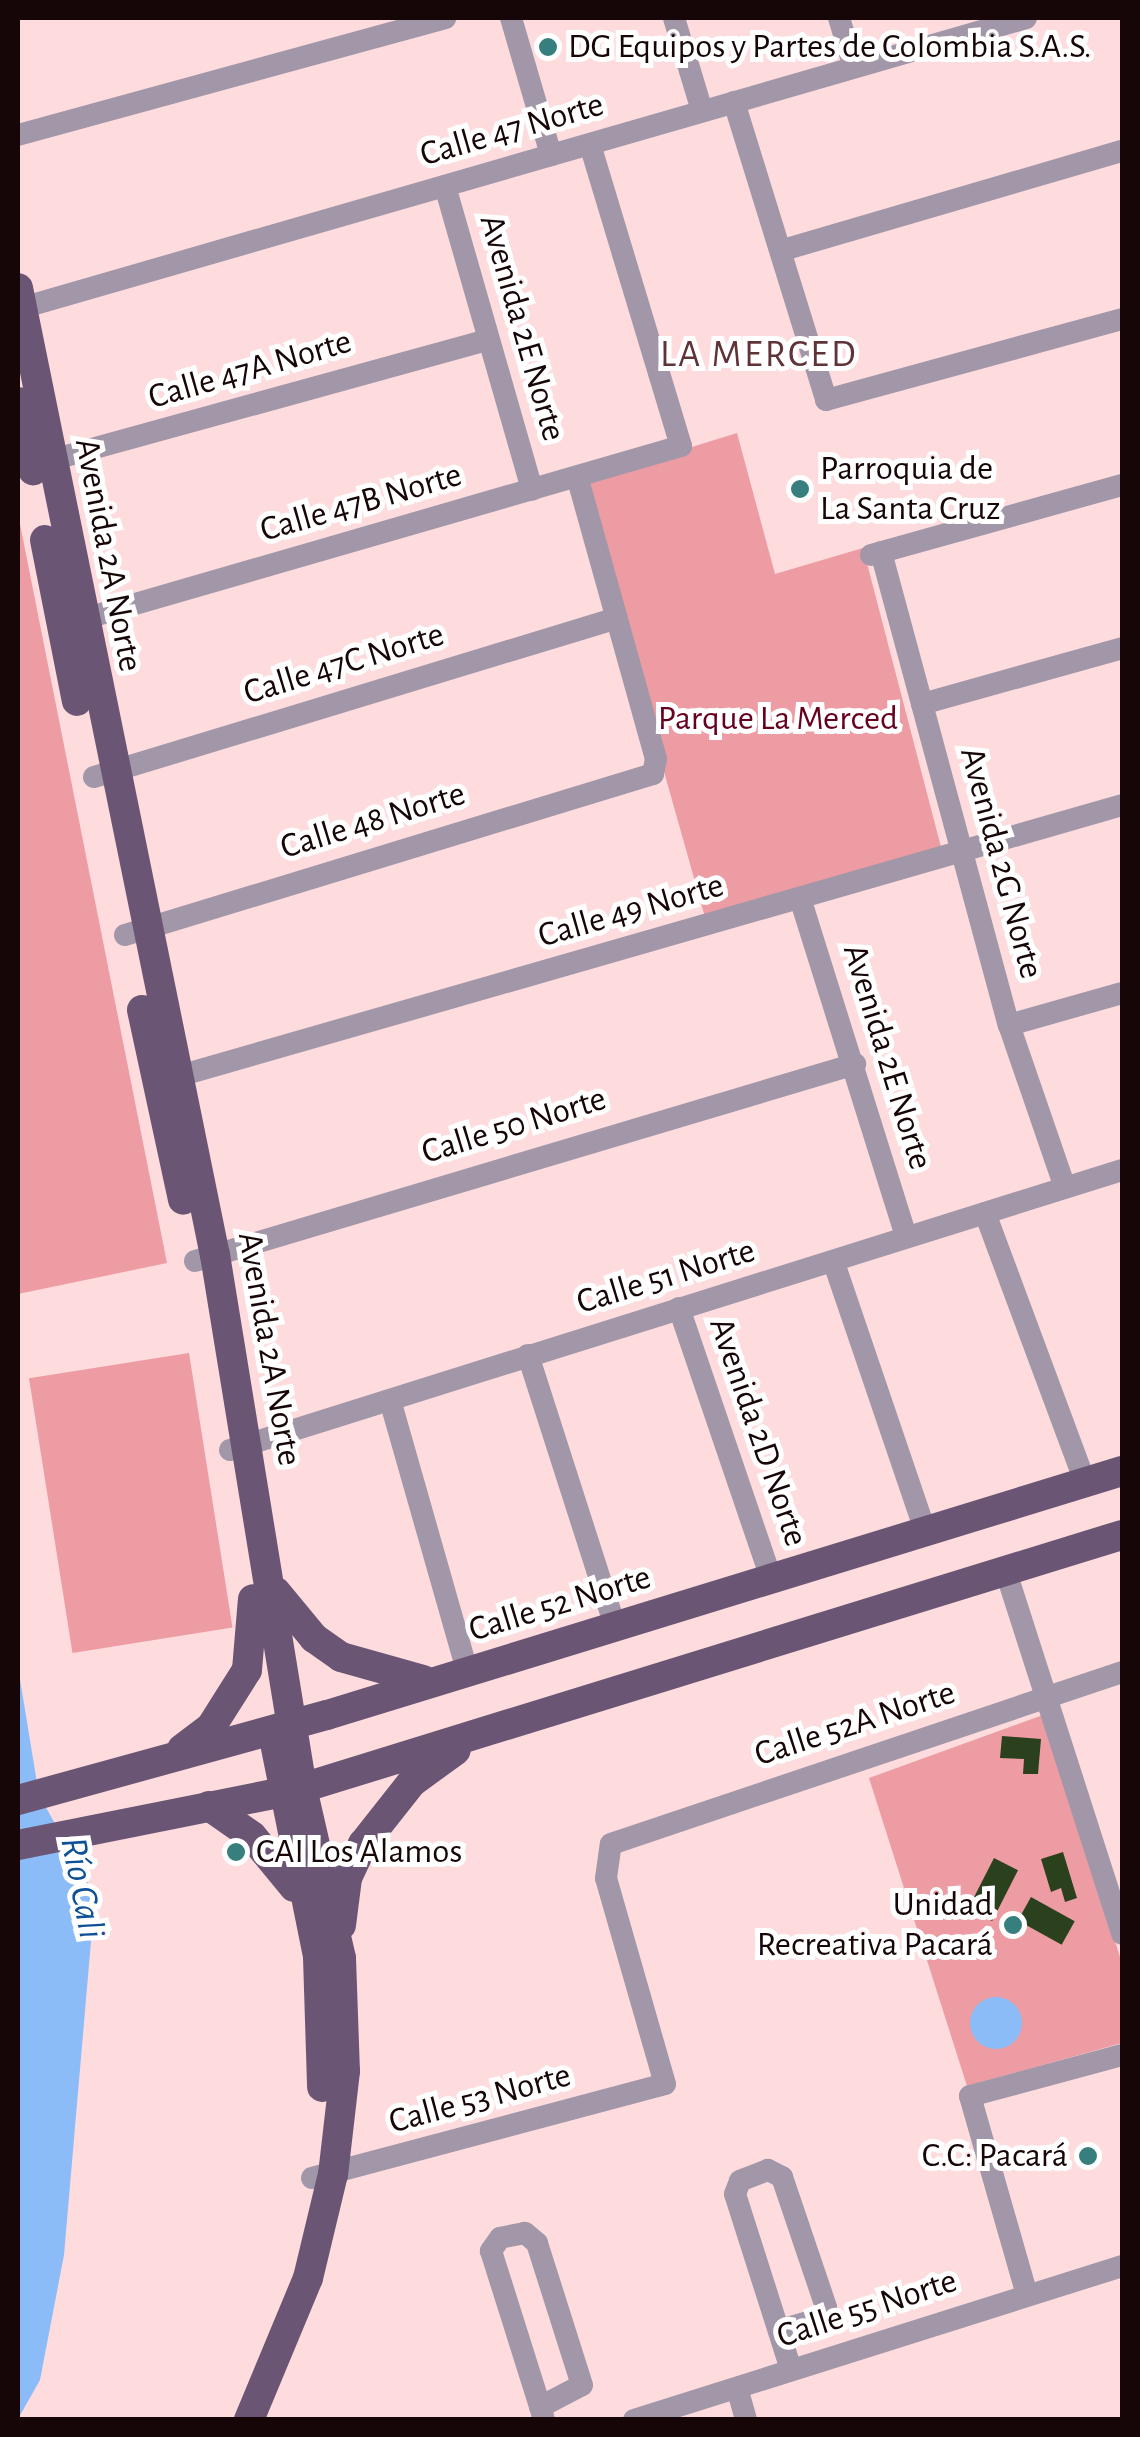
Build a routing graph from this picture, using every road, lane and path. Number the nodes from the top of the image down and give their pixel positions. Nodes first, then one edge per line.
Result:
1 (445, 18) edge
2 (511, 18) edge
3 (674, 18) edge
4 (838, 18) edge
5 (1026, 18) edge
6 (1001, 21) edge
7 (854, 67) junction
8 (734, 102) junction
9 (702, 112) junction
10 (18, 135) edge
11 (590, 144) junction
12 (1122, 152) edge
13 (551, 155) junction
14 (445, 186) junction
15 (783, 250) junction
16 (19, 302) edge
17 (1122, 319) edge
18 (487, 340) junction
19 (18, 402) edge
20 (42, 463) junction
21 (577, 477) junction
22 (1122, 484) edge
23 (532, 490) junction
24 (614, 619) junction
25 (70, 623) junction
26 (1122, 648) edge
27 (922, 704) junction
28 (103, 774) junction
29 (643, 780) joint
30 (1122, 805) edge
31 (961, 850) junction
32 (800, 898) junction
33 (134, 933) junction
34 (1122, 993) edge
35 (1008, 1026) junction
36 (855, 1064) junction
37 (169, 1080) junction
38 (1122, 1170) edge
39 (1065, 1188) junction
40 (985, 1213) junction
41 (906, 1237) junction
42 (205, 1258) junction
43 (834, 1263) junction
44 (679, 1308) junction
45 (528, 1355) junction
46 (390, 1400) junction
47 (239, 1447) junction
48 (1122, 1471) edge
49 (1085, 1482) junction
50 (926, 1531) junction
51 (1122, 1534) edge
52 (1005, 1569) junction
53 (771, 1578) junction
54 (263, 1592) junction
55 (615, 1626) junction
56 (468, 1672) junction
57 (1122, 1672) edge
58 (436, 1680) junction
59 (1046, 1697) junction
60 (327, 1715) junction
61 (512, 1724) junction
62 (282, 1727) junction
63 (156, 1762) junction
64 (341, 1776) junction
65 (287, 1786) junction
66 (18, 1800) edge
67 (195, 1808) junction
68 (18, 1844) edge
69 (301, 1898) junction
70 (1122, 1934) edge
71 (342, 1958) junction
72 (1122, 2055) edge
73 (665, 2084) joint
74 (322, 2176) junction
75 (1122, 2266) edge
76 (1027, 2295) junction
77 (780, 2330) junction
78 (791, 2369) junction
79 (737, 2388) junction
80 (542, 2413) edge
81 (229, 2420) edge
82 (249, 2420) edge
83 (634, 2420) edge
84 (746, 2420) edge

1 - 10 street
2 - 13 street
3 - 9 street
4 - 7 street
5 - 6 street, Calle 47 Norte
6 - 7 street, Calle 47 Norte
7 - 8 street, Calle 47 Norte
8 - 9 street, Calle 47 Norte
8 - 15 street
9 - 11 street, Calle 47 Norte
11 - 13 street, Calle 47 Norte
11 - 21 street, Calle 47B Norte
12 - 15 street
13 - 14 street, Calle 47 Norte
14 - 16 street, Calle 47 Norte
14 - 18 street, Avenida 2E Norte
15 - 17 street
16 - 20 main road, Avenida 2A Norte
18 - 20 street, Calle 47A Norte
18 - 23 street, Avenida 2E Norte
19 - 20 main road, Avenida 2A Norte
20 - 25 main road, Avenida 2A Norte
21 - 23 street, Calle 47B Norte
21 - 24 street, Avenida 2E Norte
22 - 27 street, Avenida 2G Norte
23 - 25 street, Calle 47B Norte
24 - 28 street, Calle 47C Norte
24 - 29 street, Avenida 2E Norte
25 - 28 main road, Avenida 2A Norte
26 - 27 street
27 - 31 street, Avenida 2G Norte
28 - 33 main road, Avenida 2A Norte
29 - 33 street, Calle 48 Norte
30 - 31 street, Calle 49 Norte
31 - 32 street, Calle 49 Norte
31 - 35 street, Avenida 2G Norte
32 - 36 street, Avenida 2E Norte
32 - 37 street, Calle 49 Norte
33 - 37 main road, Avenida 2A Norte
34 - 35 street
35 - 39 street, Avenida 2G Norte
36 - 41 street, Avenida 2E Norte
36 - 42 street, Calle 50 Norte
37 - 42 main road, Avenida 2A Norte
38 - 39 street, Calle 51 Norte
39 - 40 street, Calle 51 Norte
40 - 41 street, Calle 51 Norte
40 - 49 street
41 - 43 street, Calle 51 Norte
42 - 47 main road, Avenida 2A Norte
43 - 44 street, Calle 51 Norte
43 - 50 street
44 - 45 street, Calle 51 Norte
44 - 53 street, Avenida 2D Norte
45 - 46 street, Calle 51 Norte
45 - 55 street
46 - 47 street, Calle 51 Norte
46 - 56 street
47 - 54 main road, Avenida 2A Norte
48 - 49 main road, Calle 52 Norte
49 - 50 main road, Calle 52 Norte
50 - 53 main road, Calle 52 Norte
51 - 52 main road
52 - 59 street
52 - 61 main road
53 - 55 main road, Calle 52 Norte
54 - 58 main road
54 - 62 main road, Avenida 2A Norte
54 - 63 main road
55 - 56 main road, Calle 52 Norte
56 - 58 main road, Calle 52 Norte
57 - 59 street, Calle 52A Norte
58 - 60 main road, Calle 52 Norte
59 - 70 street
59 - 73 street, Calle 52A Norte
60 - 62 main road, Calle 52 Norte
60 - 64 main road
61 - 64 main road
61 - 71 main road
62 - 63 main road, Calle 52 Norte
62 - 65 main road, Avenida 2A Norte
63 - 66 main road, Calle 52 Norte
64 - 65 main road
65 - 67 main road
65 - 69 main road, Avenida 2A Norte
65 - 71 main road, Avenida 2A Norte
67 - 68 main road
67 - 69 main road
69 - 74 main road, Avenida 2A Norte
71 - 74 main road, Avenida 2A Norte
72 - 76 street
73 - 74 street, Calle 53 Norte
74 - 81 main road, Avenida 2A Norte
74 - 82 main road, Avenida 2A Norte
75 - 76 street, Calle 55 Norte
76 - 78 street, Calle 55 Norte
77 - 77 street
77 - 78 street
78 - 79 street, Calle 55 Norte
79 - 83 street, Calle 55 Norte
79 - 84 street
80 - 80 street

